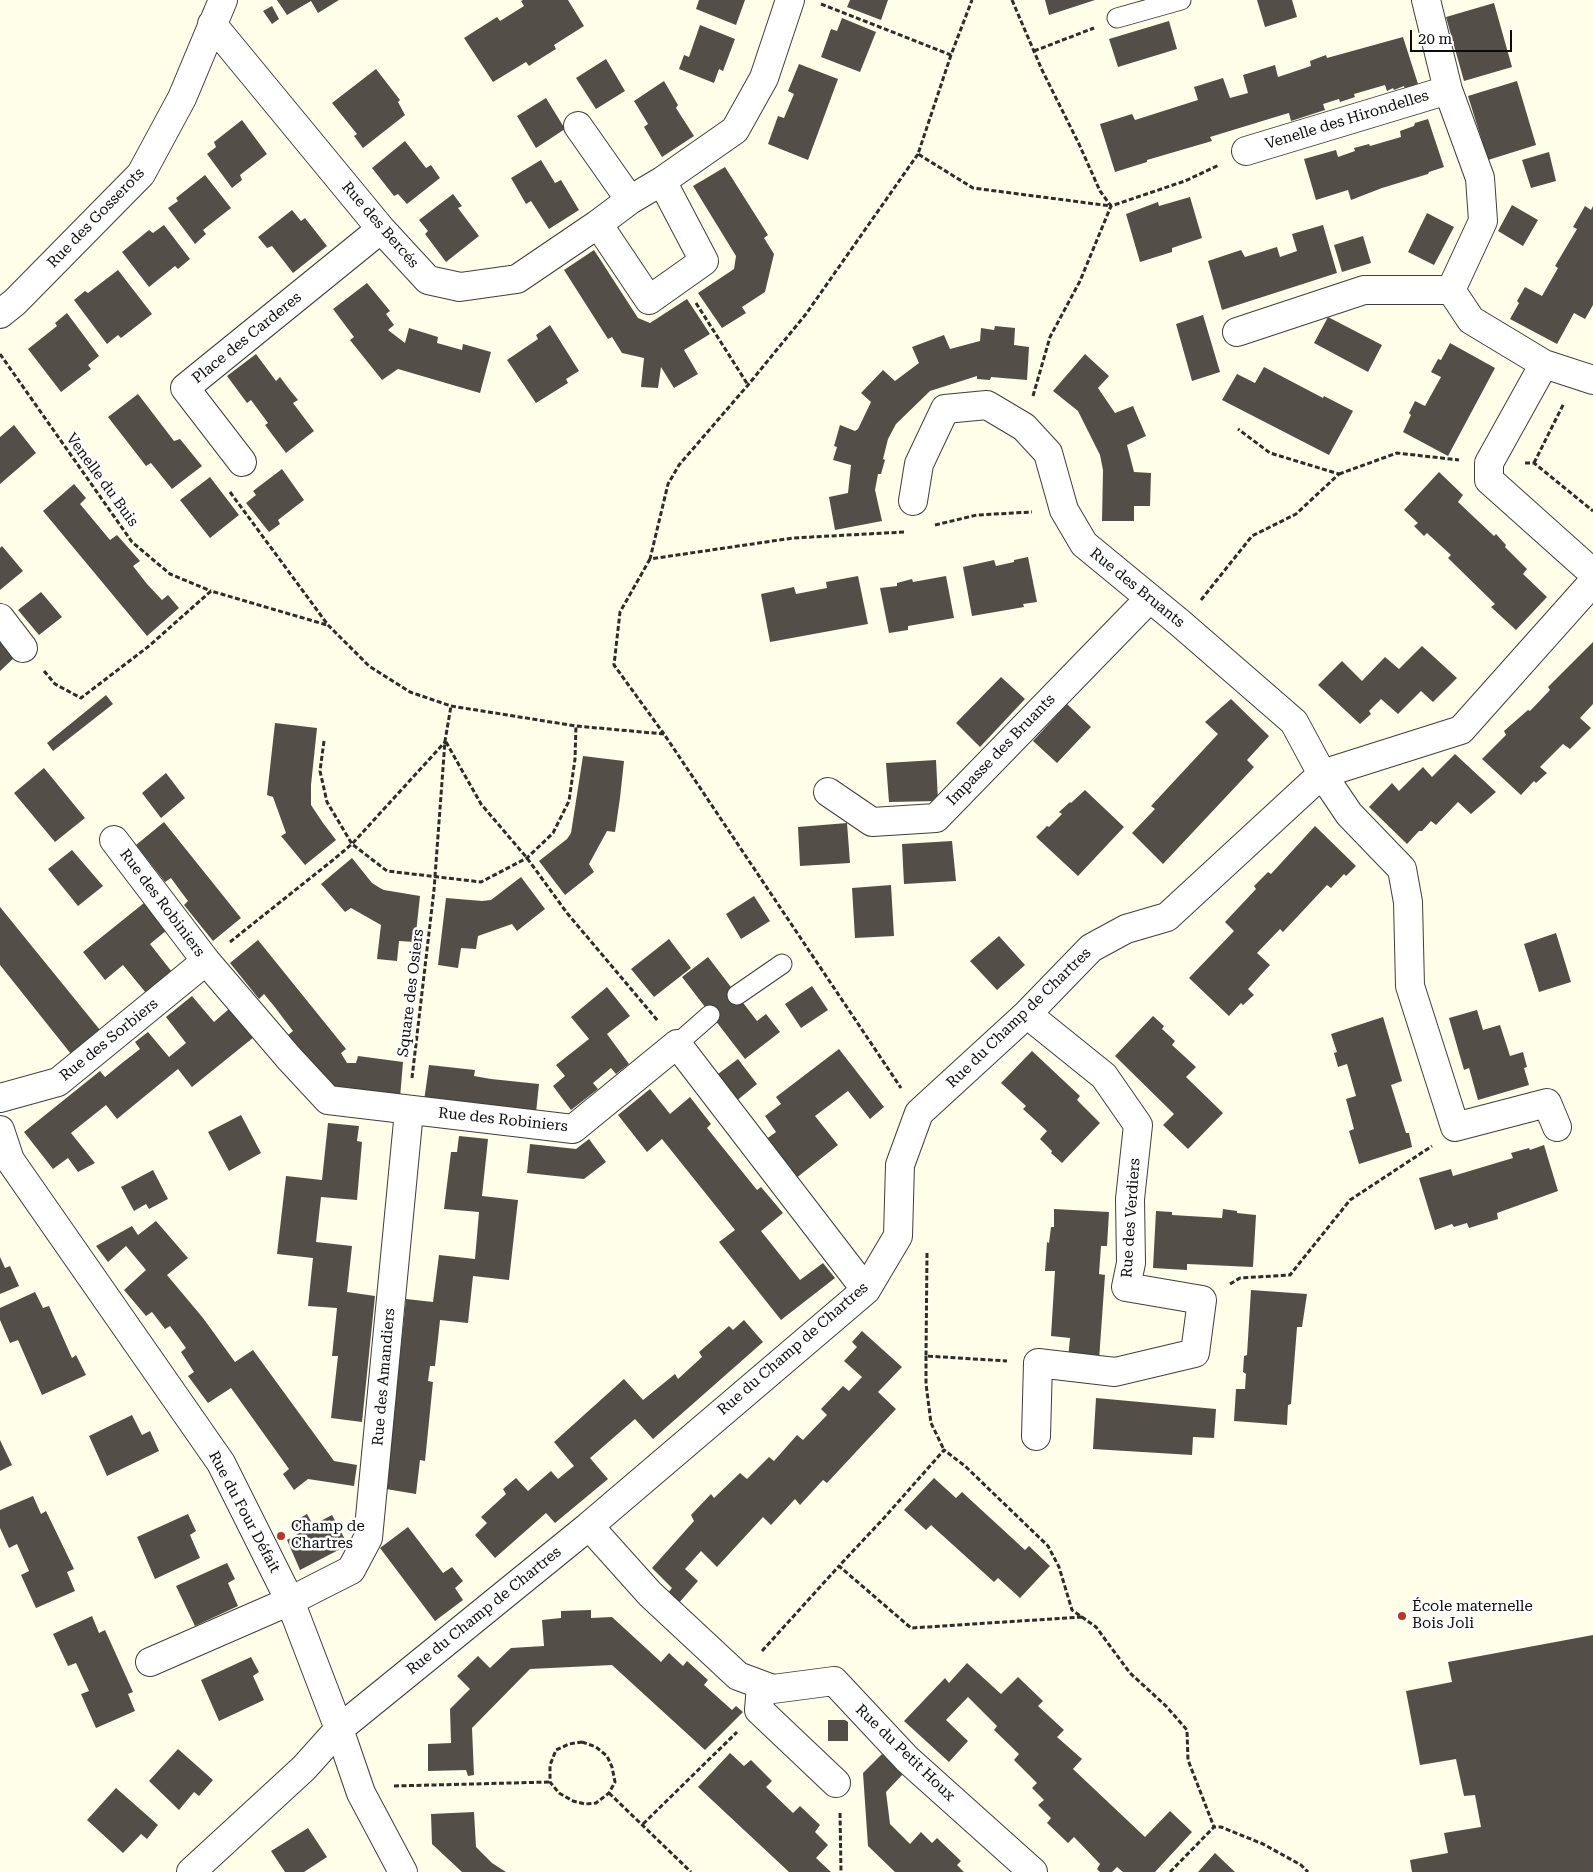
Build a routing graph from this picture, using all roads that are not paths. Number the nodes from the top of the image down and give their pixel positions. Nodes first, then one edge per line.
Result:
1 (790, 0) edge
2 (1181, 0) edge
3 (1426, 0) edge
4 (217, 12) edge
5 (1117, 18) road end
6 (1448, 90) junction
7 (578, 126) dead end
8 (1246, 151) road end
9 (662, 181) junction
10 (630, 200) junction
11 (598, 224) junction
12 (381, 229) junction
13 (1451, 290) junction
14 (0, 314) edge
15 (1237, 332) dead end
16 (1544, 364) junction
17 (1586, 378) edge
18 (242, 462) road end
19 (913, 501) dead end
20 (1593, 574) edge
21 (1593, 582) edge
22 (1149, 599) junction
23 (0, 618) edge
24 (23, 648) road end
25 (1322, 774) junction
26 (828, 792) dead end
27 (114, 840) dead end
28 (206, 961) junction
29 (782, 964) dead end
30 (737, 995) dead end
31 (1027, 1014) junction
32 (710, 1015) dead end
33 (677, 1044) junction
34 (0, 1098) edge
35 (408, 1111) junction
36 (1557, 1127) dead end
37 (0, 1130) edge
38 (866, 1290) junction
39 (1036, 1436) dead end
40 (589, 1526) junction
41 (290, 1601) junction
42 (150, 1662) dead end
43 (753, 1690) junction
44 (339, 1729) junction
45 (836, 1782) road end
46 (190, 1872) edge
47 (403, 1872) edge
48 (1033, 1872) edge

1 - 9 street, Rue des Bercés
2 - 5 lane
3 - 6 street
4 - 12 street, Rue des Bercés
4 - 14 street, Rue des Gosserots
6 - 8 street, Venelle des Hirondelles
6 - 13 street
7 - 10 street
9 - 10 street, Rue des Bercés
9 - 11 street
10 - 11 street, Rue des Bercés
11 - 12 street, Rue des Bercés
12 - 18 street, Place des Carderes
13 - 15 street
13 - 16 street
16 - 17 street
16 - 20 street
19 - 22 street, Rue des Bruants
21 - 25 street, Rue du Champ de Chartres
22 - 25 street, Rue des Bruants
22 - 26 street, Impasse des Bruants
23 - 24 street
25 - 31 street, Rue du Champ de Chartres
25 - 36 street, Rue des Bruants
27 - 28 street, Rue des Robiniers
28 - 34 street, Rue des Sorbiers
28 - 35 street, Rue des Robiniers
29 - 30 lane
31 - 38 street, Rue du Champ de Chartres
31 - 39 street, Rue des Verdiers
32 - 33 lane
33 - 35 street, Rue des Robiniers
33 - 38 street
35 - 41 street, Rue des Amandiers
37 - 41 street, Rue du Four Défait
38 - 40 street, Rue du Champ de Chartres
40 - 43 street
40 - 44 street, Rue du Champ de Chartres
41 - 42 street, Rue des Amandiers
41 - 44 street, Rue du Four Défait
43 - 45 street
43 - 48 street, Rue du Petit Houx
44 - 46 street, Rue du Champ de Chartres
44 - 47 street, Rue du Four Défait

